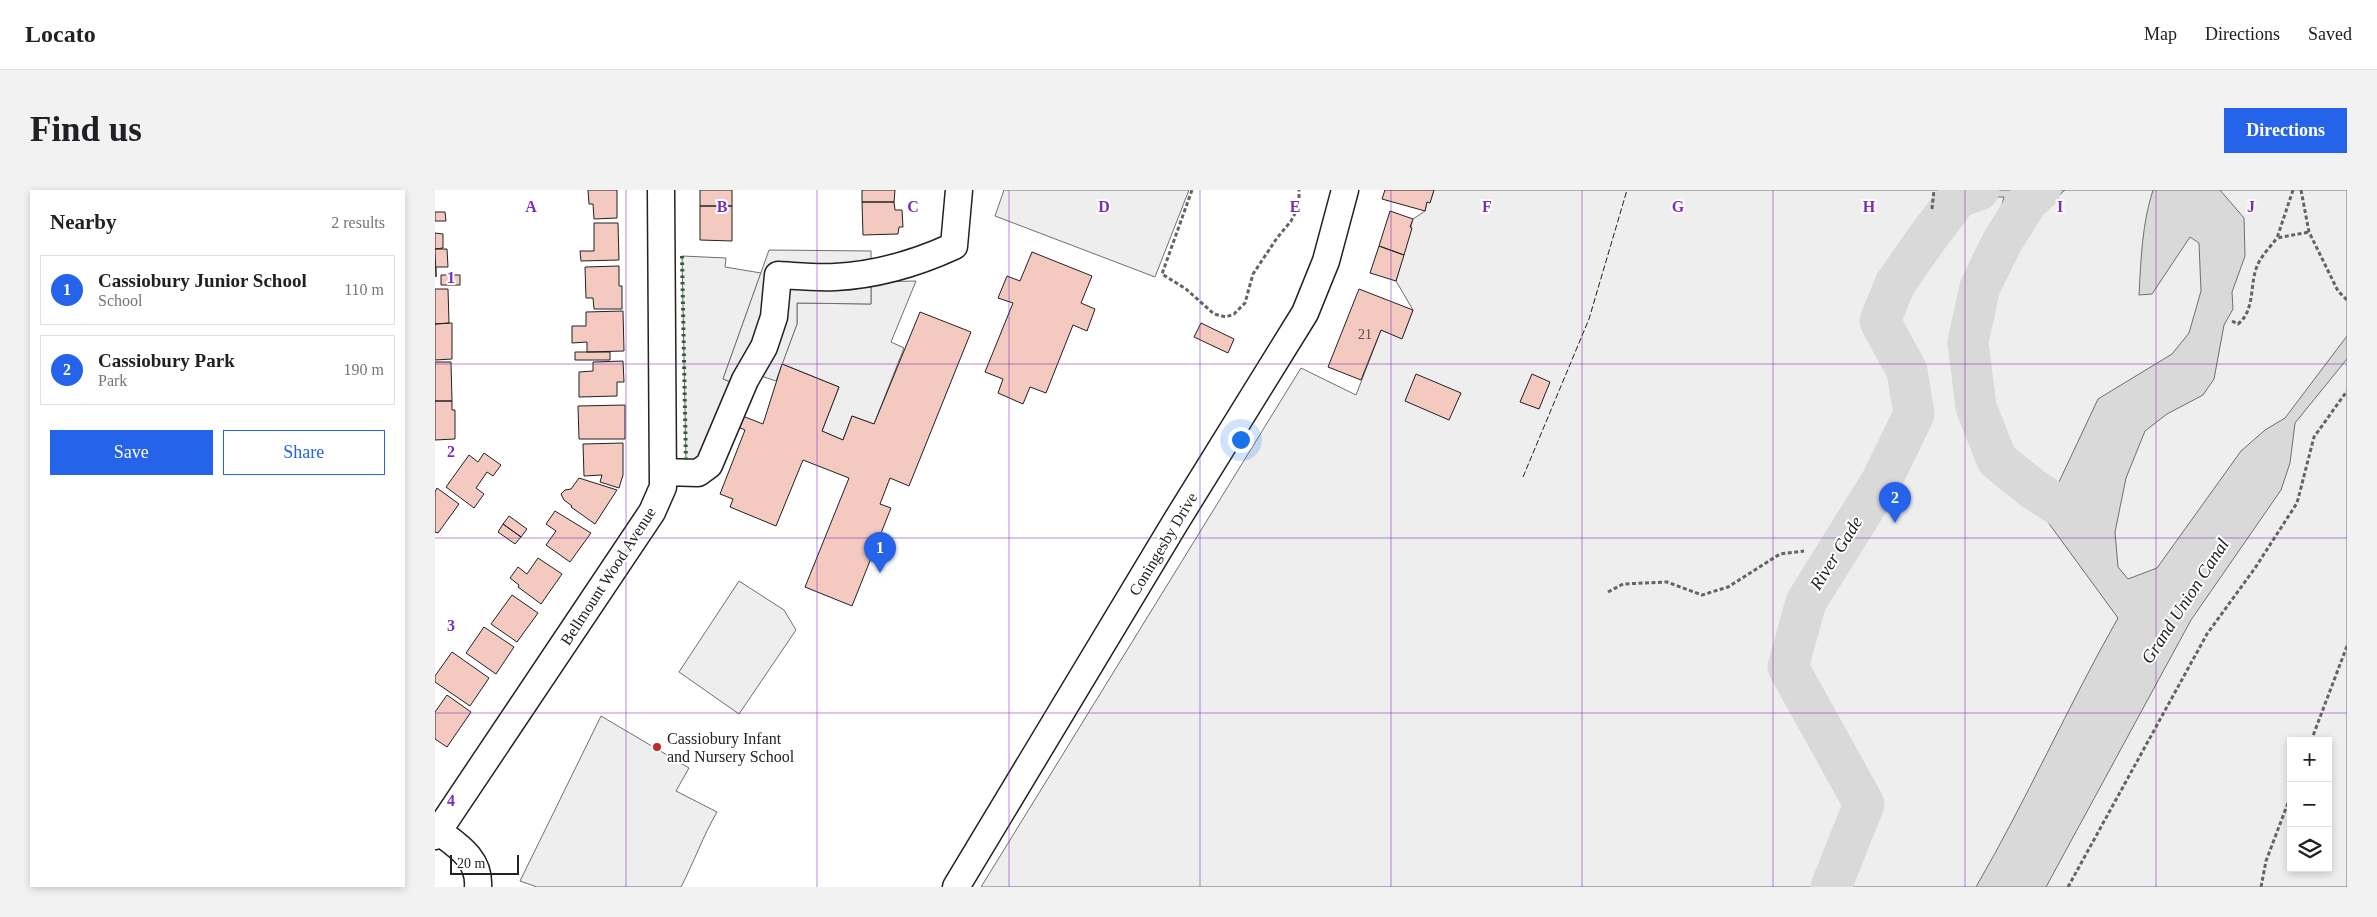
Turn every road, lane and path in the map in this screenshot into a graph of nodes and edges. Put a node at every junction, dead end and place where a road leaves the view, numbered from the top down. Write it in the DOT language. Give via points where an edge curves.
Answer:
graph roads {
  1 [pos="661,190"];
  2 [pos="959,190"];
  3 [pos="1192,190"];
  4 [pos="1299,190"];
  5 [pos="1345,190"];
  6 [pos="1934,190"];
  7 [pos="2293,190"];
  8 [pos="2301,190"];
  9 [pos="1931,209"];
  10 [pos="2309,232"];
  11 [pos="2277,238"];
  12 [pos="2347,300"];
  13 [pos="2232,321"];
  14 [pos="2347,391"];
  15 [pos="664,472"];
  16 [pos="1804,551"];
  17 [pos="1608,592"];
  18 [pos="2347,646"];
  19 [pos="2313,737"];
  20 [pos="2287,806"];
  21 [pos="437,834"];
  22 [pos="478,887"];
  23 [pos="955,887"];
  24 [pos="2068,887"];
  25 [pos="2261,887"];
  1 -- 15 [label="street, Bellmount Wood Avenue"];
  2 -- 15 [label="street" via="953,246 881,271 836,277 777,275 774,317 764,347 745,380 709,465 698,473"];
  3 -- 4 [label="path" via="1162,274 1186,289 1214,314 1226,317 1245,303 1253,274 1299,206"];
  5 -- 23 [label="street, Coningesby Drive" via="1325,261 1305,313"];
  6 -- 9 [label="path"];
  7 -- 11 [label="path"];
  8 -- 10 [label="path"];
  10 -- 11 [label="path"];
  10 -- 12 [label="path" via="2338,291"];
  11 -- 13 [label="path" via="2257,264 2252,297 2244,319 2238,324"];
  14 -- 24 [label="path" via="2314,437 2297,502 2207,634"];
  15 -- 21 [label="street, Bellmount Wood Avenue" via="663,486 652,512"];
  16 -- 17 [label="path" via="1780,554 1728,587 1702,595 1667,582 1623,584"];
  18 -- 19 [label="path"];
  20 -- 25 [label="path" via="2266,861"];
  21 -- 22 [label="street" via="469,854 479,875"];
}
